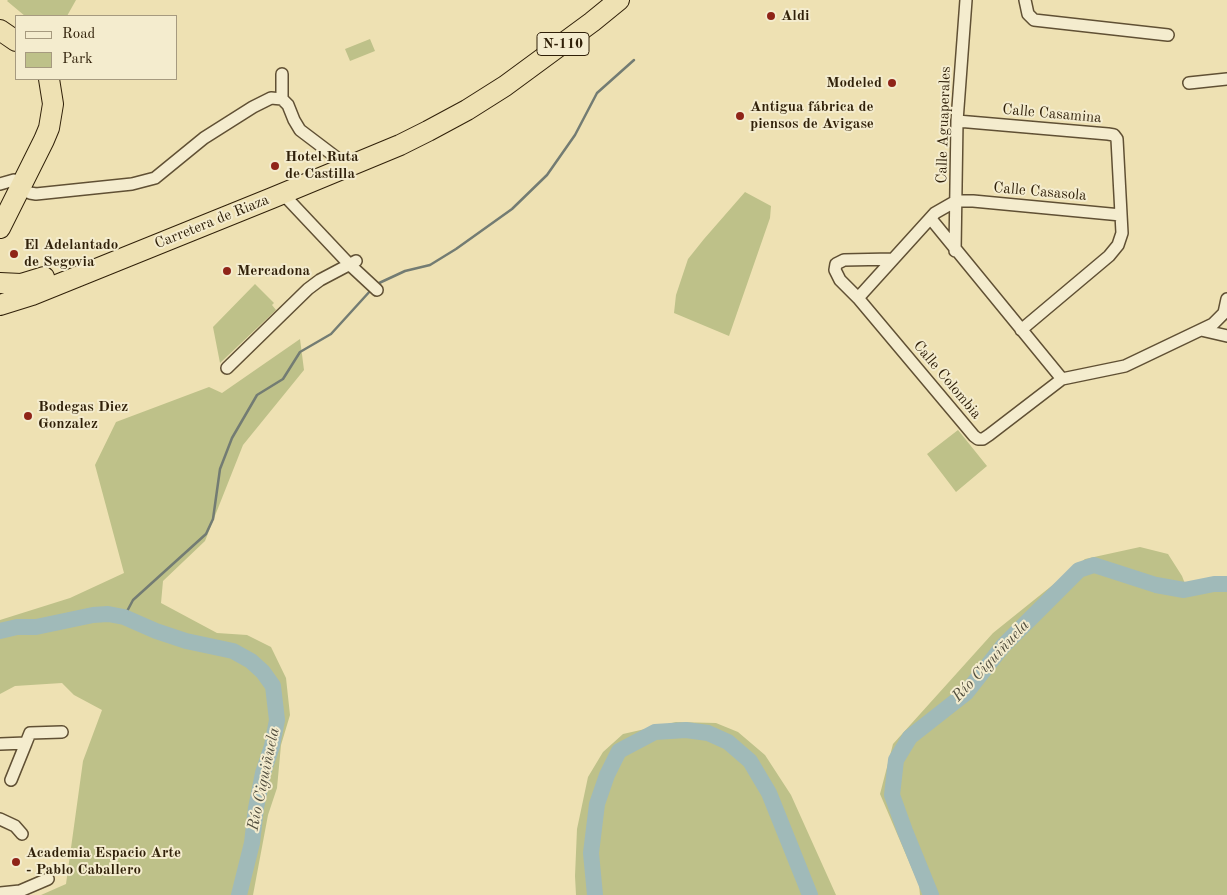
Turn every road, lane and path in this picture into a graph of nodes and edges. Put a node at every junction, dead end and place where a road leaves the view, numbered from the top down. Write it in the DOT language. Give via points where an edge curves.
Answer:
graph roads {
  1 [pos="600,0"];
  2 [pos="619,0"];
  3 [pos="966,0"];
  4 [pos="1025,0"];
  5 [pos="1168,35"];
  6 [pos="282,74"];
  7 [pos="1227,79"];
  8 [pos="38,80"];
  9 [pos="49,80"];
  10 [pos="1188,83"];
  11 [pos="282,99"];
  12 [pos="957,121"];
  13 [pos="337,158"];
  14 [pos="6,194"];
  15 [pos="283,194"];
  16 [pos="956,201"];
  17 [pos="1121,215"];
  18 [pos="956,218"];
  19 [pos="931,219"];
  20 [pos="0,228"];
  21 [pos="938,229"];
  22 [pos="955,250"];
  23 [pos="893,260"];
  24 [pos="352,262"];
  25 [pos="0,271"];
  26 [pos="0,283"];
  27 [pos="29,283"];
  28 [pos="377,290"];
  29 [pos="858,298"];
  30 [pos="1227,299"];
  31 [pos="0,305"];
  32 [pos="1021,330"];
  33 [pos="1201,330"];
  34 [pos="1227,336"];
  35 [pos="227,368"];
  36 [pos="1062,379"];
  37 [pos="62,732"];
  38 [pos="26,743"];
  39 [pos="0,744"];
  40 [pos="11,780"];
  41 [pos="0,819"];
  42 [pos="22,834"];
  43 [pos="48,879"];
  44 [pos="0,893"];
  1 -- 13 [label="highway, Carretera de Riaza / N-110" via="463,99 416,124"];
  2 -- 15 [label="highway, Carretera de Riaza / N-110" via="505,86 451,119 400,145"];
  3 -- 12 [label="street, Calle Aguaperales"];
  4 -- 5 [label="street" via="1029,16 1037,20"];
  6 -- 11 [label="street"];
  7 -- 10 [label="street"];
  8 -- 14 [label="highway" via="42,97 39,126"];
  9 -- 14 [label="highway" via="52,104 49,128"];
  11 -- 13 [label="street" via="300,130"];
  11 -- 14 [label="street" via="271,98 253,107 204,138 160,175 141,183"];
  12 -- 16 [label="street, Calle Aguaperales"];
  12 -- 17 [label="street, Calle Casamina" via="1114,135 1118,143"];
  13 -- 27 [label="highway, Carretera de Riaza / N-110"];
  14 -- 20 [label="highway"];
  15 -- 24 [label="street"];
  15 -- 31 [label="highway, Carretera de Riaza / N-110"];
  16 -- 17 [label="street, Calle Casasola"];
  16 -- 18 [label="street, Calle Aguaperales"];
  16 -- 19 [label="street" via="940,209"];
  17 -- 32 [label="street, Calle Casamina" via="1122,233 1109,256"];
  18 -- 21 [label="street" via="948,228"];
  18 -- 22 [label="street, Calle Aguaperales"];
  19 -- 21 [label="street"];
  19 -- 23 [label="street"];
  21 -- 22 [label="street"];
  22 -- 32 [label="street"];
  23 -- 29 [label="street"];
  23 -- 29 [label="street, Calle Colombia" via="844,260 836,264 836,274"];
  24 -- 28 [label="street"];
  24 -- 35 [label="street" via="308,290"];
  25 -- 27 [label="highway" via="13,280"];
  26 -- 27 [label="highway, Carretera de Riaza / N-110"];
  29 -- 36 [label="street, Calle Colombia" via="978,438 989,435"];
  30 -- 33 [label="street, Calle Colombia" via="1219,319"];
  32 -- 36 [label="street"];
  33 -- 34 [label="street"];
  33 -- 36 [label="street, Calle Colombia" via="1125,366"];
  37 -- 38 [label="street" via="30,733"];
  38 -- 39 [label="street"];
  38 -- 40 [label="street"];
  41 -- 42 [label="street" via="15,826"];
  43 -- 44 [label="street" via="20,890"];
}
